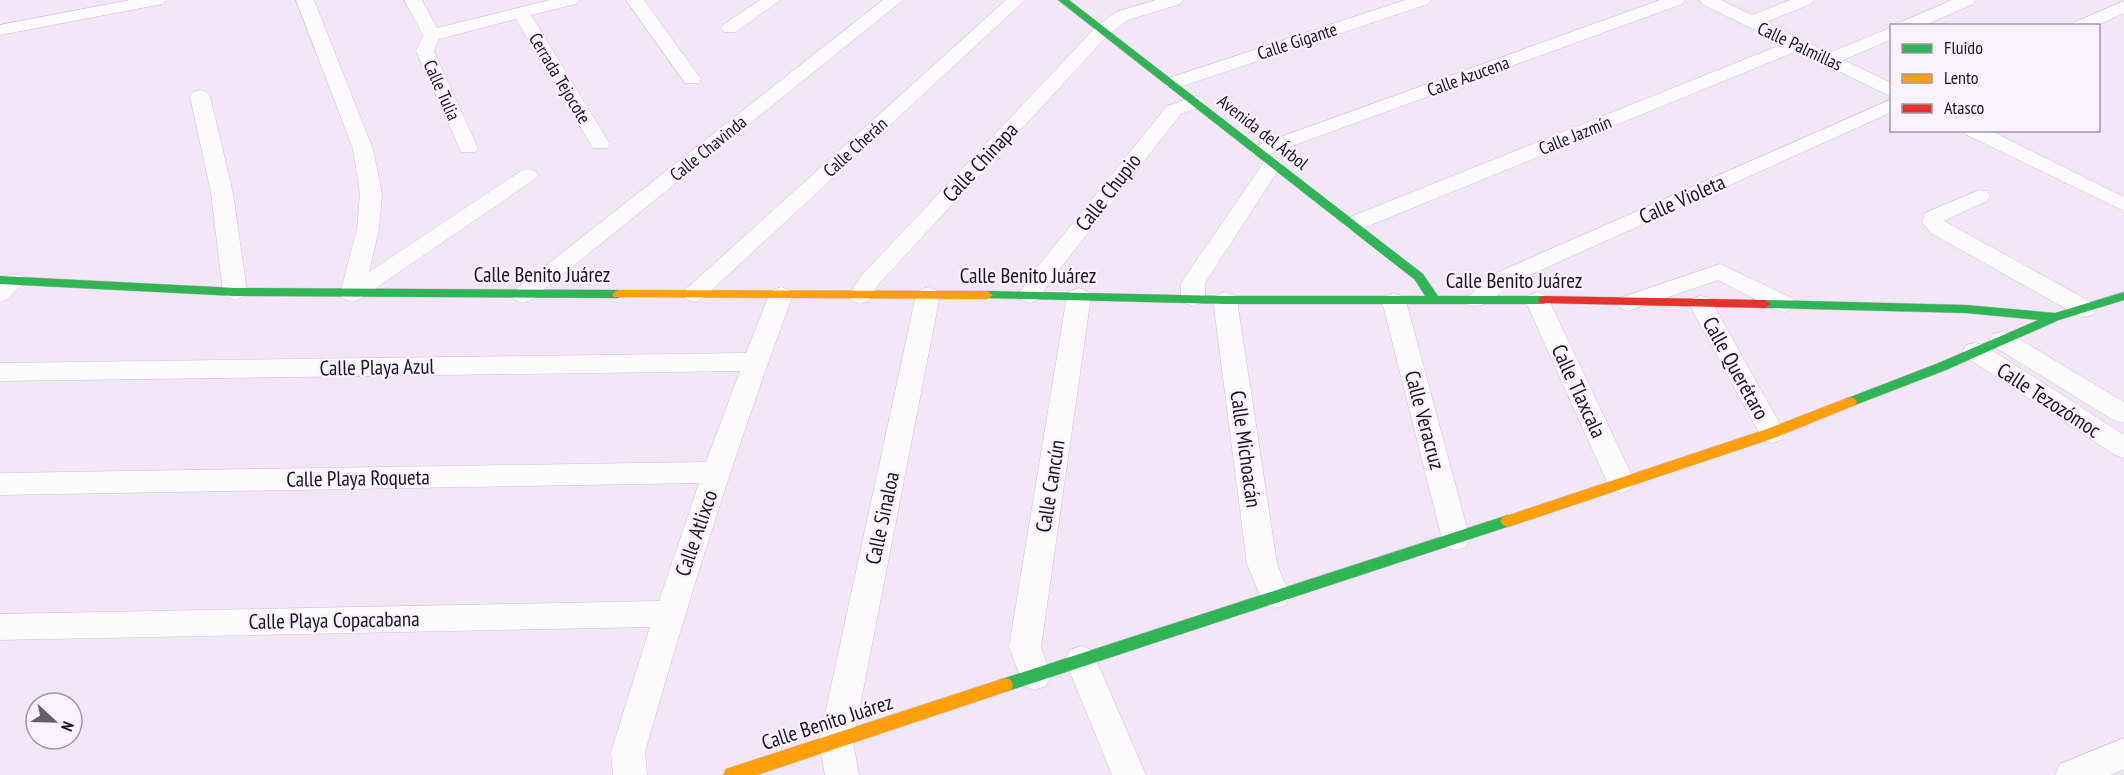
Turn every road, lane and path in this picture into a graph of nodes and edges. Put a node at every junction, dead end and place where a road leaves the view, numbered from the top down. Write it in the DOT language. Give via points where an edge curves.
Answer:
graph roads {
  1 [pos="157,0"];
  2 [pos="305,0"];
  3 [pos="413,0"];
  4 [pos="570,0"];
  5 [pos="635,0"];
  6 [pos="771,0"];
  7 [pos="894,0"];
  8 [pos="1016,0"];
  9 [pos="1063,0"];
  10 [pos="1174,0"];
  11 [pos="1422,0"];
  12 [pos="1676,0"];
  13 [pos="1708,0"];
  14 [pos="1805,0"];
  15 [pos="1967,0"];
  16 [pos="2124,6"];
  17 [pos="520,13"];
  18 [pos="1749,22"];
  19 [pos="1912,24"];
  20 [pos="2085,24"];
  21 [pos="730,28"];
  22 [pos="0,30"];
  23 [pos="1102,31"];
  24 [pos="1890,33"];
  25 [pos="432,35"];
  26 [pos="1797,45"];
  27 [pos="1829,59"];
  28 [pos="692,79"];
  29 [pos="1173,83"];
  30 [pos="1890,90"];
  31 [pos="200,96"];
  32 [pos="1196,102"];
  33 [pos="1890,106"];
  34 [pos="1976,132"];
  35 [pos="600,144"];
  36 [pos="468,148"];
  37 [pos="1266,157"];
  38 [pos="528,175"];
  39 [pos="1979,196"];
  40 [pos="2124,205"];
  41 [pos="1353,224"];
  42 [pos="5,285"];
  43 [pos="235,292"];
  44 [pos="352,294"];
  45 [pos="694,294"];
  46 [pos="523,295"];
  47 [pos="928,295"];
  48 [pos="1030,295"];
  49 [pos="781,296"];
  50 [pos="860,296"];
  51 [pos="1079,296"];
  52 [pos="2124,296"];
  53 [pos="1193,298"];
  54 [pos="1225,300"];
  55 [pos="1434,300"];
  56 [pos="1476,300"];
  57 [pos="1537,300"];
  58 [pos="1394,301"];
  59 [pos="1628,303"];
  60 [pos="1701,304"];
  61 [pos="1784,304"];
  62 [pos="2085,309"];
  63 [pos="2055,317"];
  64 [pos="2002,340"];
  65 [pos="1975,351"];
  66 [pos="754,362"];
  67 [pos="0,372"];
  68 [pos="2124,414"];
  69 [pos="1772,433"];
  70 [pos="2124,448"];
  71 [pos="717,472"];
  72 [pos="1621,482"];
  73 [pos="0,484"];
  74 [pos="1456,539"];
  75 [pos="1275,596"];
  76 [pos="669,614"];
  77 [pos="0,627"];
  78 [pos="1081,660"];
  79 [pos="1035,676"];
  80 [pos="836,741"];
  81 [pos="2124,753"];
  82 [pos="630,775"];
  83 [pos="732,775"];
  84 [pos="842,775"];
  85 [pos="1129,775"];
  86 [pos="2072,775"];
  1 -- 22 [label="street"];
  2 -- 44 [label="street" via="363,149 371,194 368,229"];
  3 -- 25 [label="street, Calle Tulia"];
  4 -- 17 [label="street"];
  5 -- 28 [label="street"];
  6 -- 21 [label="street"];
  7 -- 46 [label="street, Calle Chavinda"];
  8 -- 45 [label="street, Calle Cherán"];
  9 -- 23 [label="street, Avenida del Árbol"];
  10 -- 23 [label="street, Calle Chinapa" via="1122,16"];
  11 -- 29 [label="street, Calle Gigante"];
  12 -- 37 [label="street, Calle Azucena"];
  13 -- 18 [label="street, Calle Palmillas"];
  14 -- 18 [label="street"];
  15 -- 19 [label="street"];
  16 -- 20 [label="street"];
  17 -- 25 [label="street"];
  17 -- 35 [label="street, Cerrada Tejocote"];
  18 -- 26 [label="street, Calle Palmillas"];
  23 -- 29 [label="street, Avenida del Árbol"];
  23 -- 50 [label="street, Calle Chinapa" via="868,281"];
  24 -- 27 [label="street"];
  25 -- 36 [label="street, Calle Tulia" via="425,51"];
  26 -- 27 [label="street, Calle Palmillas"];
  26 -- 41 [label="street, Calle Jazmín"];
  27 -- 30 [label="street, Calle Palmillas"];
  29 -- 32 [label="street, Avenida del Árbol"];
  31 -- 43 [label="street" via="222,193"];
  32 -- 37 [label="street, Avenida del Árbol"];
  32 -- 48 [label="street, Calle Chupio" via="1174,110"];
  33 -- 56 [label="street, Calle Violeta" via="1502,279"];
  34 -- 40 [label="street"];
  37 -- 41 [label="street, Avenida del Árbol"];
  37 -- 53 [label="street" via="1193,283"];
  38 -- 44 [label="street"];
  39 -- 62 [label="street" via="1933,218 1933,222"];
  41 -- 55 [label="street, Avenida del Árbol" via="1419,277"];
  42 -- 43 [label="street, Calle Benito Juárez"];
  43 -- 44 [label="street, Calle Benito Juárez"];
  44 -- 46 [label="street, Calle Benito Juárez"];
  45 -- 46 [label="street, Calle Benito Juárez"];
  45 -- 49 [label="street, Calle Benito Juárez"];
  47 -- 48 [label="street, Calle Benito Juárez"];
  47 -- 50 [label="street, Calle Benito Juárez"];
  47 -- 80 [label="street, Calle Sinaloa"];
  48 -- 51 [label="street, Calle Benito Juárez"];
  49 -- 50 [label="street, Calle Benito Juárez"];
  49 -- 66 [label="street, Calle Atlixco"];
  51 -- 53 [label="street, Calle Benito Juárez"];
  51 -- 79 [label="street, Calle Cancún" via="1025,647"];
  52 -- 62 [label="street, Calle Benito Juárez"];
  53 -- 54 [label="street, Calle Benito Juárez"];
  54 -- 58 [label="street, Calle Benito Juárez"];
  54 -- 75 [label="street, Calle Michoacán" via="1262,564"];
  55 -- 56 [label="street, Calle Benito Juárez"];
  55 -- 58 [label="street, Calle Benito Juárez"];
  56 -- 57 [label="street, Calle Benito Juárez"];
  57 -- 59 [label="street, Calle Benito Juárez"];
  57 -- 72 [label="street, Calle Tlaxcala"];
  58 -- 74 [label="street, Calle Veracruz"];
  59 -- 60 [label="street, Calle Benito Juárez"];
  59 -- 61 [label="street" via="1720,271"];
  60 -- 61 [label="street, Calle Benito Juárez"];
  60 -- 69 [label="street, Calle Querétaro"];
  61 -- 63 [label="street, Calle Benito Juárez" via="1966,309"];
  62 -- 63 [label="street, Calle Benito Juárez"];
  63 -- 64 [label="street, Calle Benito Juárez"];
  64 -- 65 [label="street, Calle Benito Juárez"];
  64 -- 68 [label="street"];
  65 -- 69 [label="street, Calle Benito Juárez"];
  65 -- 70 [label="street, Calle Tezozómoc"];
  66 -- 67 [label="street, Calle Playa Azul"];
  66 -- 71 [label="street, Calle Atlixco"];
  69 -- 72 [label="street, Calle Benito Juárez"];
  71 -- 73 [label="street, Calle Playa Roqueta"];
  71 -- 76 [label="street, Calle Atlixco"];
  72 -- 74 [label="street, Calle Benito Juárez"];
  74 -- 75 [label="street, Calle Benito Juárez"];
  75 -- 78 [label="street, Calle Benito Juárez"];
  76 -- 77 [label="street, Calle Playa Copacabana"];
  76 -- 82 [label="street, Calle Atlixco" via="628,752"];
  78 -- 79 [label="street, Calle Benito Juárez"];
  78 -- 85 [label="street"];
  79 -- 80 [label="street, Calle Benito Juárez"];
  80 -- 83 [label="street, Calle Benito Juárez"];
  80 -- 84 [label="street"];
  81 -- 86 [label="street"];
}
